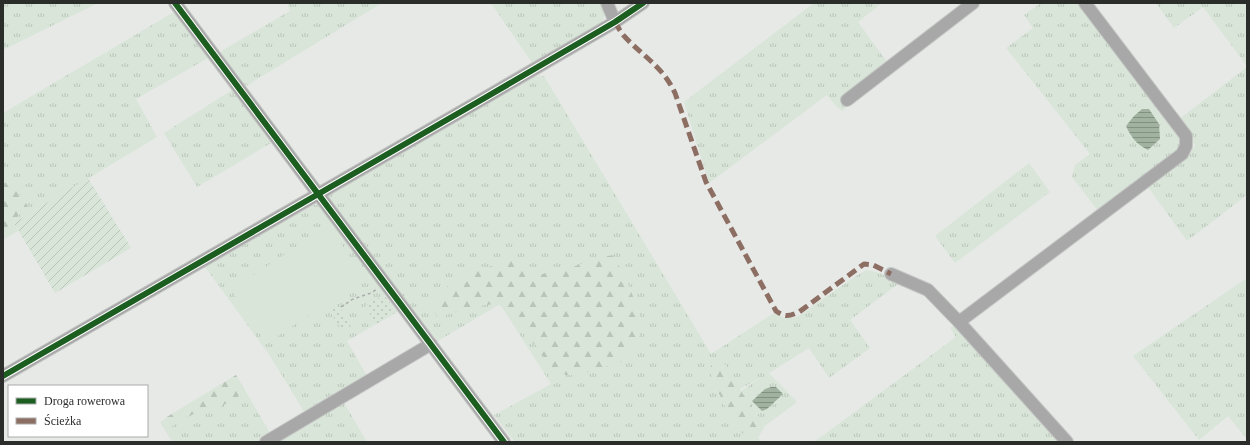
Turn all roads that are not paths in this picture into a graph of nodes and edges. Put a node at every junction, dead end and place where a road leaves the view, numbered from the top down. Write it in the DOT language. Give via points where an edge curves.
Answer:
graph roads {
  1 [pos="175,3"];
  2 [pos="606,3"];
  3 [pos="643,3"];
  4 [pos="973,3"];
  5 [pos="1085,3"];
  6 [pos="615,22"];
  7 [pos="847,100"];
  8 [pos="318,194"];
  9 [pos="891,274"];
  10 [pos="959,322"];
  11 [pos="431,344"];
  12 [pos="3,376"];
  13 [pos="266,442"];
  14 [pos="504,442"];
  15 [pos="1067,442"];
  1 -- 8 [label="street"];
  2 -- 6 [label="street"];
  3 -- 6 [label="street"];
  4 -- 7 [label="street"];
  5 -- 10 [label="street" via="1186,136 1186,146 1182,154"];
  6 -- 8 [label="street"];
  8 -- 11 [label="street"];
  8 -- 12 [label="street"];
  9 -- 10 [label="street" via="928,290"];
  10 -- 15 [label="street"];
  11 -- 13 [label="street"];
  11 -- 14 [label="street"];
}
